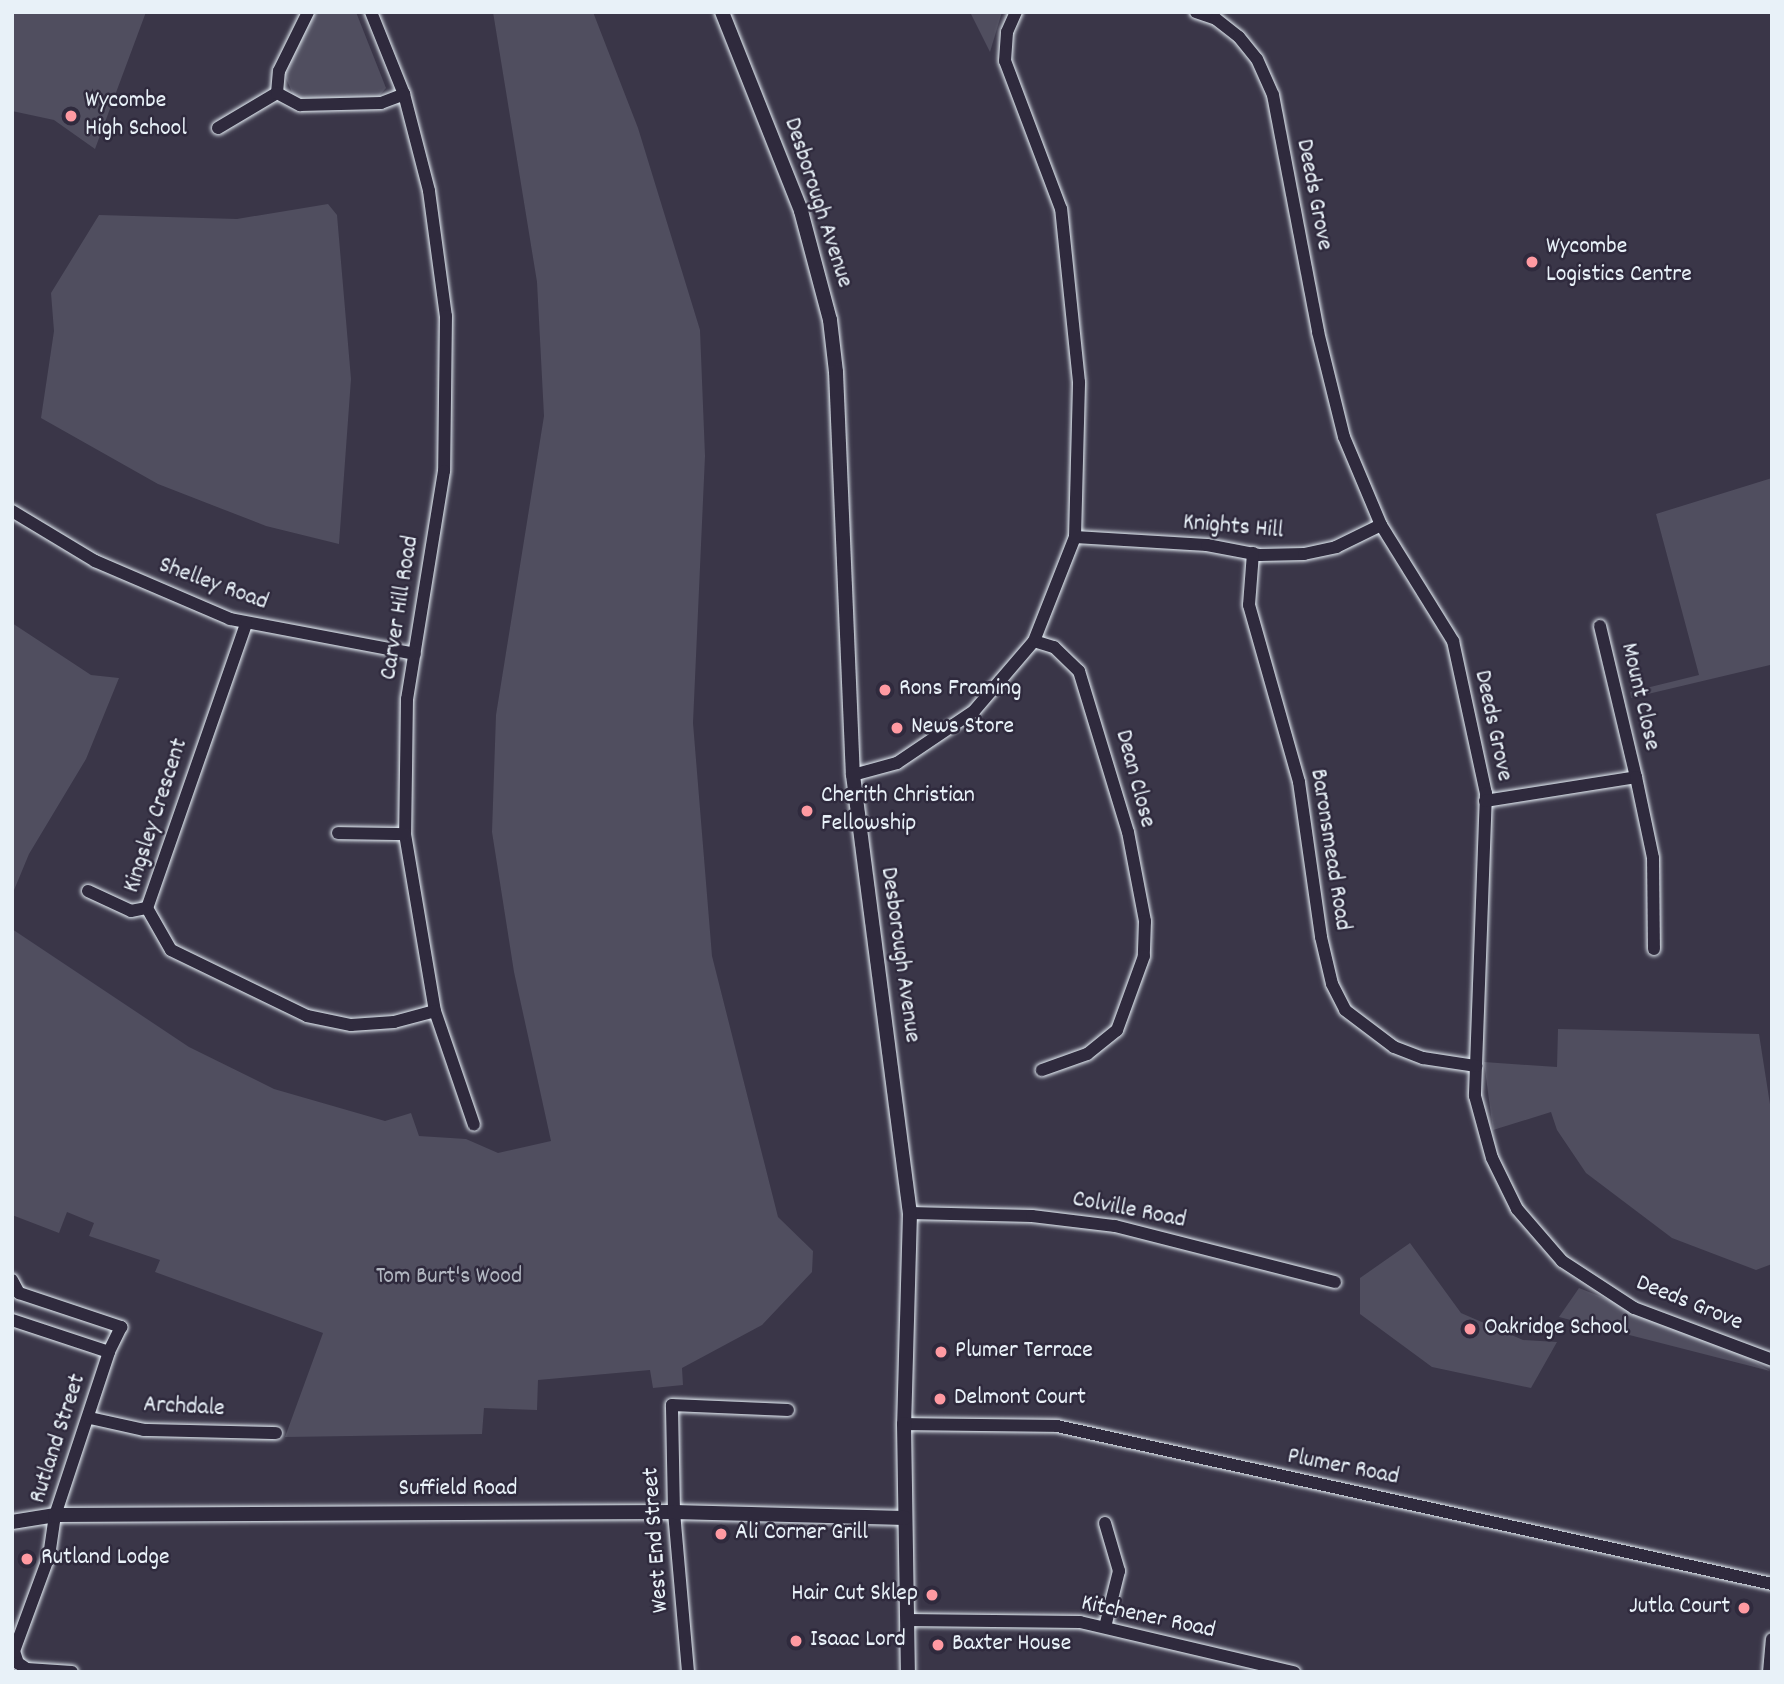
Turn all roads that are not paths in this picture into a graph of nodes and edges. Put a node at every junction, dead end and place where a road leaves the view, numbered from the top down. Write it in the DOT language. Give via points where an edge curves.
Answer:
graph roads {
  1 [pos="307,12"];
  2 [pos="371,12"];
  3 [pos="722,12"];
  4 [pos="1016,12"];
  5 [pos="1196,12"];
  6 [pos="277,93"];
  7 [pos="404,94"];
  8 [pos="218,128"];
  9 [pos="12,511"];
  10 [pos="1381,525"];
  11 [pos="1075,537"];
  12 [pos="1253,553"];
  13 [pos="246,624"];
  14 [pos="1600,626"];
  15 [pos="1034,640"];
  16 [pos="415,654"];
  17 [pos="853,775"];
  18 [pos="1636,777"];
  19 [pos="1485,801"];
  20 [pos="338,833"];
  21 [pos="405,834"];
  22 [pos="88,891"];
  23 [pos="148,908"];
  24 [pos="1654,949"];
  25 [pos="435,1011"];
  26 [pos="1476,1066"];
  27 [pos="1042,1070"];
  28 [pos="474,1125"];
  29 [pos="910,1213"];
  30 [pos="12,1280"];
  31 [pos="1335,1282"];
  32 [pos="12,1320"];
  33 [pos="110,1352"];
  34 [pos="1772,1360"];
  35 [pos="788,1410"];
  36 [pos="90,1418"];
  37 [pos="904,1424"];
  38 [pos="276,1433"];
  39 [pos="674,1511"];
  40 [pos="55,1515"];
  41 [pos="905,1518"];
  42 [pos="12,1522"];
  43 [pos="1105,1523"];
  44 [pos="1772,1584"];
  45 [pos="907,1620"];
  46 [pos="1105,1627"];
  47 [pos="1772,1639"];
  48 [pos="72,1672"];
  49 [pos="688,1672"];
  50 [pos="908,1672"];
  51 [pos="1294,1672"];
  52 [pos="1769,1672"];
  1 -- 6 [label="street" via="279,71"];
  2 -- 7 [label="street, Carver Hill Road"];
  3 -- 17 [label="street, Desborough Avenue" via="801,211 830,320 841,427 840,554"];
  4 -- 11 [label="street" via="1007,33 1005,61 1061,209 1079,382"];
  5 -- 10 [label="street, Deeds Grove" via="1216,19 1239,37 1257,59 1273,95 1324,358 1344,437"];
  6 -- 7 [label="street" via="300,104 381,103"];
  6 -- 8 [label="street"];
  7 -- 16 [label="street, Carver Hill Road" via="429,191 446,316 444,471"];
  9 -- 13 [label="street, Shelley Road" via="95,561"];
  10 -- 12 [label="street, Knights Hill" via="1336,547 1304,554"];
  10 -- 19 [label="street, Deeds Grove" via="1453,641"];
  11 -- 12 [label="street, Knights Hill" via="1207,545"];
  11 -- 15 [label="street"];
  12 -- 26 [label="street, Baronsmead Road" via="1249,605 1297,771 1332,984 1345,1010 1394,1047 1423,1058"];
  13 -- 16 [label="street, Shelley Road"];
  13 -- 23 [label="street, Kingsley Crescent"];
  14 -- 18 [label="street, Mount Close"];
  15 -- 17 [label="street" via="974,711 897,763"];
  15 -- 27 [label="street, Dean Close" via="1054,646 1079,671 1128,832 1145,921 1144,956 1117,1030 1087,1054"];
  16 -- 21 [label="street, Carver Hill Road" via="403,755"];
  17 -- 29 [label="street, Desborough Avenue"];
  18 -- 19 [label="street, Mount Close"];
  18 -- 24 [label="street, Mount Close" via="1653,858"];
  19 -- 26 [label="street, Deeds Grove"];
  20 -- 21 [label="street"];
  21 -- 25 [label="street, Carver Hill Road"];
  22 -- 23 [label="street" via="131,911"];
  23 -- 25 [label="street, Kingsley Crescent" via="170,950 307,1016 351,1025 394,1022"];
  25 -- 28 [label="street, Carver Hill Road"];
  26 -- 34 [label="street, Deeds Grove" via="1475,1096 1492,1158 1517,1209 1562,1262 1634,1308"];
  29 -- 31 [label="street, Colville Road" via="1032,1216 1115,1226"];
  29 -- 37 [label="street, Desborough Avenue"];
  30 -- 33 [label="street" via="19,1293 121,1327"];
  32 -- 33 [label="street, Rutland Street"];
  33 -- 36 [label="street, Rutland Street"];
  35 -- 39 [label="street, West End Street" via="672,1405"];
  36 -- 38 [label="street, Archdale" via="144,1430"];
  36 -- 40 [label="street, Rutland Street"];
  37 -- 41 [label="street, Desborough Avenue"];
  37 -- 44 [label="street, Plumer Road" via="1057,1426"];
  39 -- 40 [label="street, Suffield Road"];
  39 -- 41 [label="street, Suffield Road"];
  39 -- 49 [label="street, West End Street"];
  40 -- 42 [label="street, Suffield Road"];
  40 -- 48 [label="street, Rutland Street" via="49,1556 14,1651 27,1669"];
  41 -- 45 [label="street, Desborough Avenue"];
  43 -- 46 [label="street" via="1119,1571"];
  45 -- 46 [label="street, Kitchener Road" via="1080,1622"];
  45 -- 50 [label="street, Desborough Avenue"];
  46 -- 51 [label="street, Kitchener Road"];
  47 -- 52 [label="street"];
}
